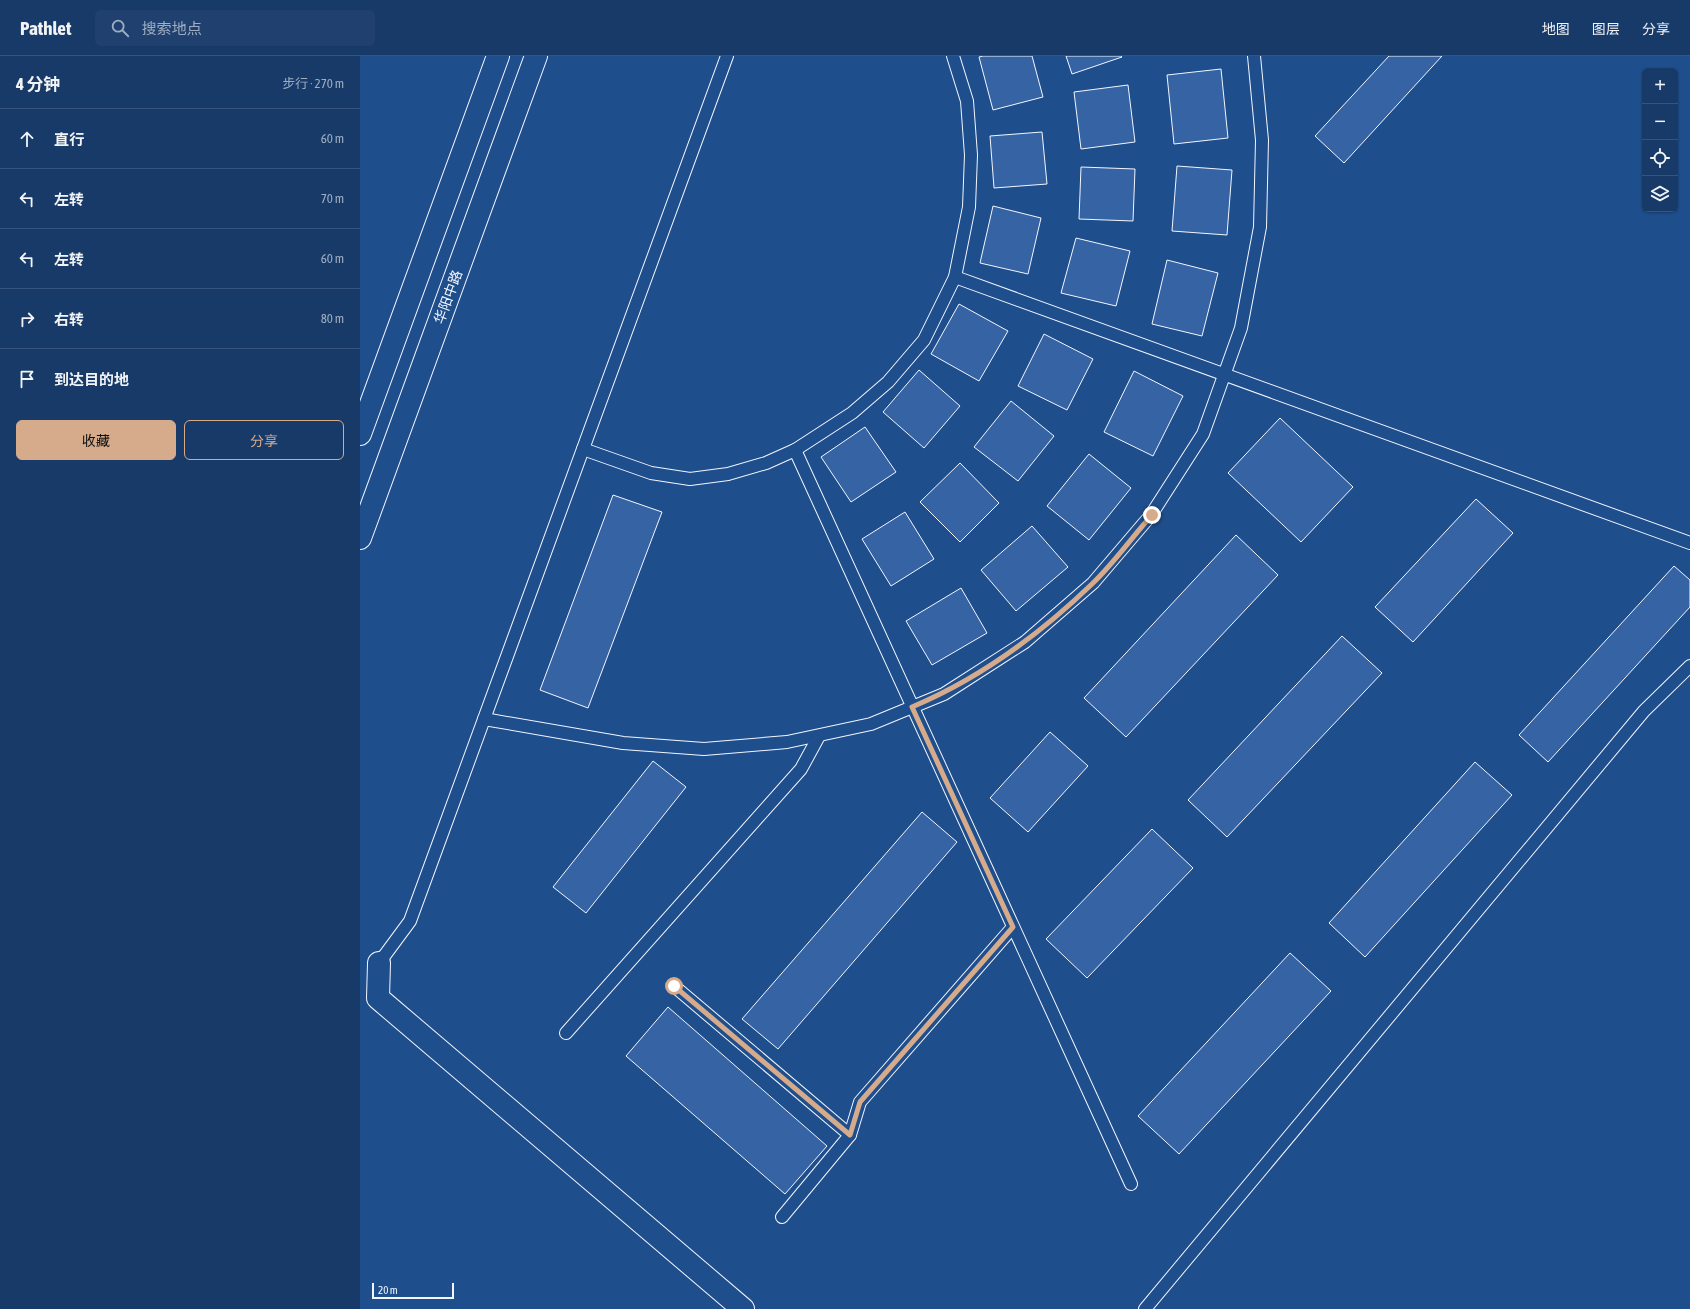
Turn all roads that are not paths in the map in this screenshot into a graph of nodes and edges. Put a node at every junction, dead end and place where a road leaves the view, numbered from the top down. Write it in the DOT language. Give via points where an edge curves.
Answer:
graph roads {
  1 [pos="498,56"];
  2 [pos="536,56"];
  3 [pos="727,56"];
  4 [pos="953,56"];
  5 [pos="1254,56"];
  6 [pos="955,277"];
  7 [pos="1224,374"];
  8 [pos="360,434"];
  9 [pos="583,449"];
  10 [pos="795,450"];
  11 [pos="360,538"];
  12 [pos="1690,543"];
  13 [pos="1690,666"];
  14 [pos="912,707"];
  15 [pos="484,719"];
  16 [pos="818,736"];
  17 [pos="1013,927"];
  18 [pos="379,963"];
  19 [pos="674,986"];
  20 [pos="566,1033"];
  21 [pos="850,1135"];
  22 [pos="1131,1184"];
  23 [pos="782,1217"];
  24 [pos="743,1309"];
  25 [pos="1145,1309"];
  1 -- 8 [label="main road"];
  2 -- 11 [label="main road, 华阳中路"];
  3 -- 9 [label="lane"];
  4 -- 6 [label="lane" via="967,100 971,155 969,207"];
  5 -- 7 [label="lane" via="1262,140 1260,227 1241,328"];
  6 -- 7 [label="lane"];
  6 -- 10 [label="lane" via="924,340 888,382 852,413"];
  7 -- 12 [label="lane"];
  7 -- 14 [label="lane" via="1203,434 1152,515 1093,583 1025,642 944,694"];
  9 -- 10 [label="lane" via="651,473 690,479 728,474 766,463"];
  9 -- 15 [label="lane"];
  10 -- 14 [label="lane"];
  13 -- 25 [label="lane" via="1644,711"];
  14 -- 16 [label="lane" via="871,724"];
  14 -- 17 [label="lane"];
  15 -- 16 [label="lane" via="623,742 704,749 787,742"];
  15 -- 18 [label="lane" via="410,921"];
  16 -- 20 [label="lane" via="801,769"];
  17 -- 21 [label="lane" via="860,1102"];
  17 -- 22 [label="lane"];
  18 -- 24 [label="main road" via="378,998"];
  19 -- 21 [label="lane"];
  21 -- 23 [label="lane"];
}
